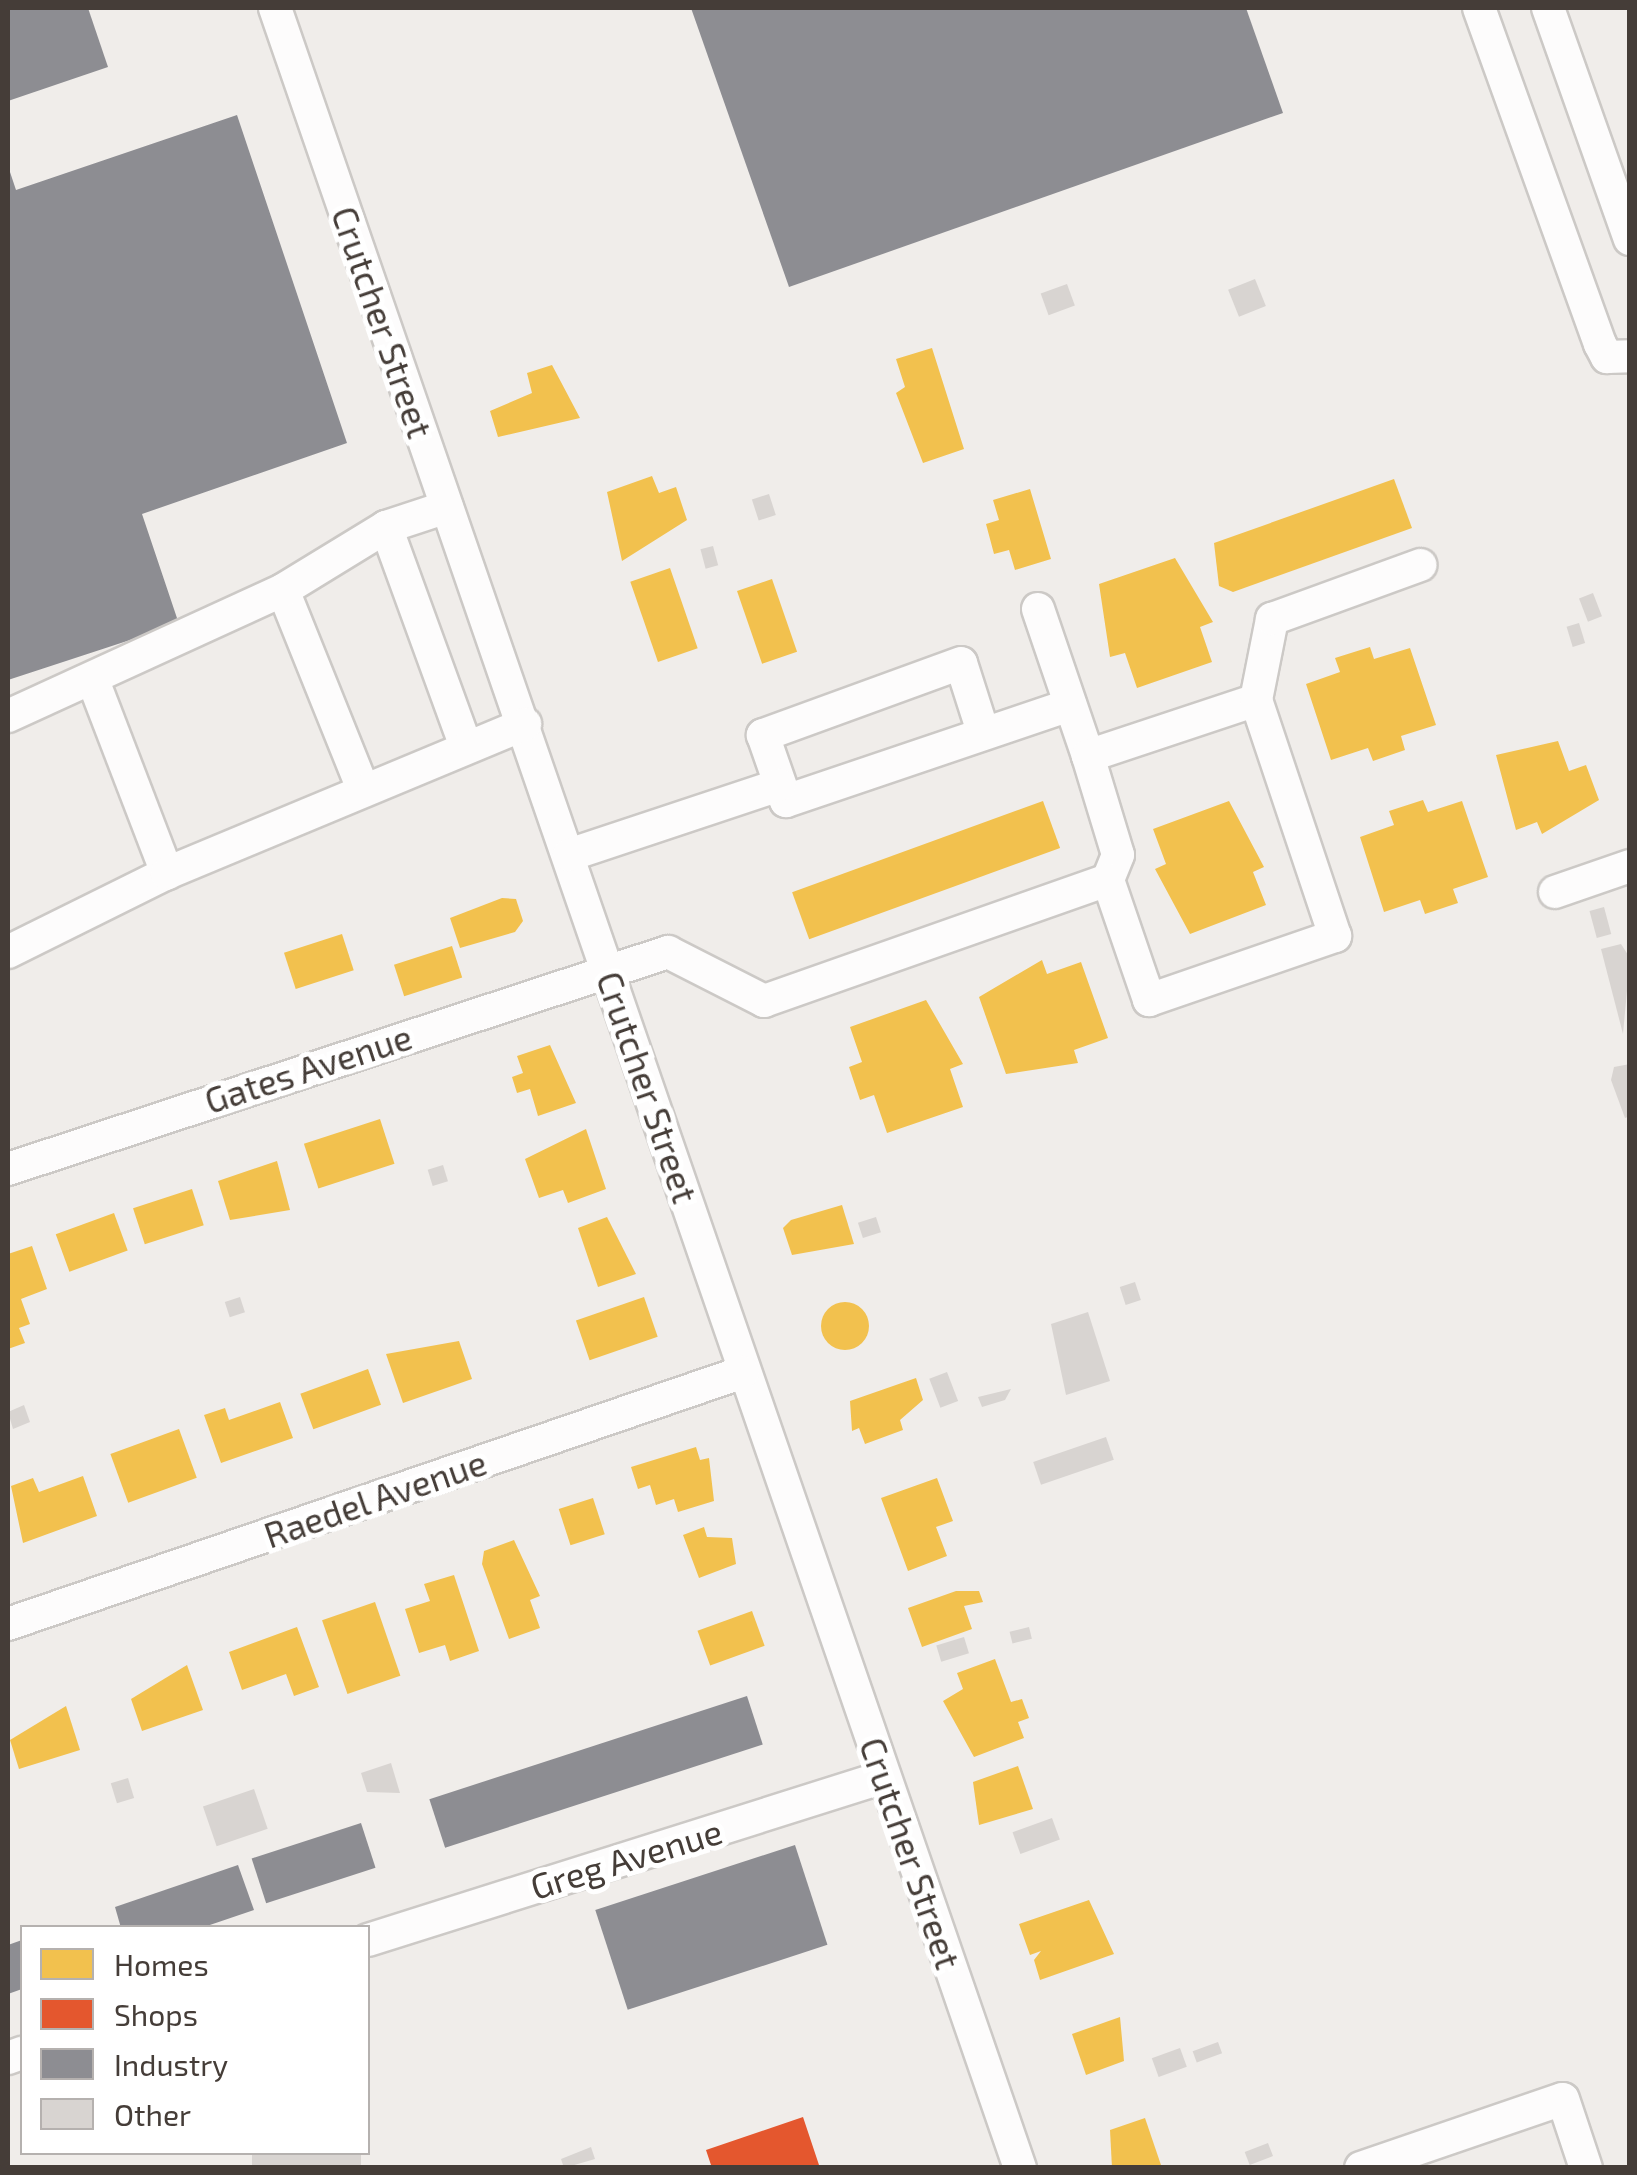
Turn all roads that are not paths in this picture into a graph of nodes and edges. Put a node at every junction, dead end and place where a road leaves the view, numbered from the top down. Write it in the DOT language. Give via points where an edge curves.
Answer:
graph roads {
  1 [pos="275,8"];
  2 [pos="1479,8"];
  3 [pos="1548,8"];
  4 [pos="1630,239"];
  5 [pos="1630,356"];
  6 [pos="447,507"];
  7 [pos="386,527"];
  8 [pos="1420,565"];
  9 [pos="283,590"];
  10 [pos="1038,609"];
  11 [pos="94,683"];
  12 [pos="1256,700"];
  13 [pos="1070,705"];
  14 [pos="8,716"];
  15 [pos="525,724"];
  16 [pos="984,732"];
  17 [pos="466,747"];
  18 [pos="1088,756"];
  19 [pos="780,785"];
  20 [pos="362,787"];
  21 [pos="569,855"];
  22 [pos="1630,866"];
  23 [pos="166,873"];
  24 [pos="1108,880"];
  25 [pos="1555,892"];
  26 [pos="8,952"];
  27 [pos="608,968"];
  28 [pos="8,1169"];
  29 [pos="743,1372"];
  30 [pos="8,1624"];
  31 [pos="884,1777"];
  32 [pos="370,1939"];
  33 [pos="1020,2168"];
  34 [pos="1362,2168"];
  35 [pos="1586,2168"];
  1 -- 6 [label="street, Crutcher Street"];
  2 -- 5 [label="street" via="1600,344 1608,357"];
  3 -- 4 [label="street"];
  6 -- 7 [label="street"];
  6 -- 15 [label="street, Crutcher Street"];
  7 -- 9 [label="street"];
  7 -- 17 [label="street"];
  8 -- 12 [label="street" via="1272,619"];
  9 -- 11 [label="street"];
  9 -- 20 [label="street"];
  10 -- 13 [label="street"];
  11 -- 14 [label="street"];
  11 -- 23 [label="street"];
  12 -- 18 [label="street"];
  12 -- 24 [label="street" via="1335,936 1149,1000"];
  13 -- 16 [label="street"];
  13 -- 18 [label="street"];
  15 -- 17 [label="street"];
  15 -- 21 [label="street, Crutcher Street"];
  16 -- 19 [label="street" via="786,801"];
  16 -- 19 [label="street" via="961,664 763,734"];
  17 -- 20 [label="street"];
  18 -- 24 [label="street" via="1118,855"];
  19 -- 21 [label="street"];
  20 -- 23 [label="street"];
  21 -- 27 [label="street, Crutcher Street"];
  22 -- 25 [label="street"];
  23 -- 26 [label="street"];
  24 -- 27 [label="street, Gates Avenue" via="764,1002 668,952"];
  27 -- 28 [label="street, Gates Avenue"];
  27 -- 29 [label="street, Crutcher Street"];
  29 -- 30 [label="street, Raedel Avenue"];
  29 -- 31 [label="street, Crutcher Street"];
  31 -- 32 [label="street, Greg Avenue"];
  31 -- 33 [label="street, Crutcher Street"];
  34 -- 35 [label="street" via="1562,2099"];
}
